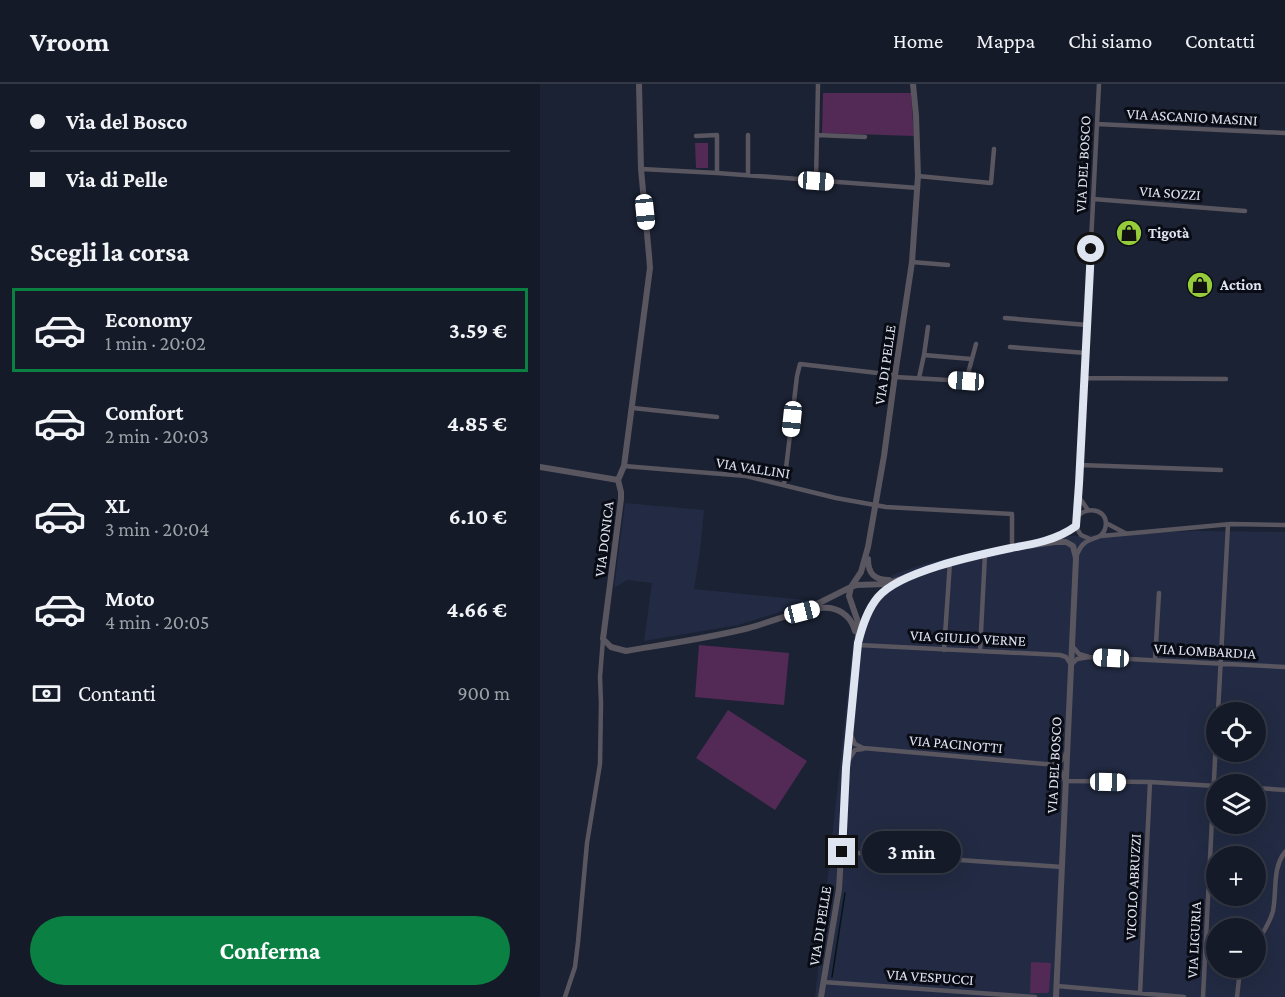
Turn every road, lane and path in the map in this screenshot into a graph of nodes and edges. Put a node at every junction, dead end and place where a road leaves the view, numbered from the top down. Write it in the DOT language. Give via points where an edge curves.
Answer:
graph roads {
  1 [pos="639,84"];
  2 [pos="818,84"];
  3 [pos="913,84"];
  4 [pos="1099,84"];
  5 [pos="1097,124"];
  6 [pos="1285,133"];
  7 [pos="748,135"];
  8 [pos="817,135"];
  9 [pos="696,136"];
  10 [pos="865,136"];
  11 [pos="994,149"];
  12 [pos="641,169"];
  13 [pos="717,173"];
  14 [pos="748,175"];
  15 [pos="918,176"];
  16 [pos="816,181"];
  17 [pos="918,188"];
  18 [pos="1093,199"];
  19 [pos="1245,211"];
  20 [pos="912,262"];
  21 [pos="948,265"];
  22 [pos="1005,318"];
  23 [pos="1087,325"];
  24 [pos="928,327"];
  25 [pos="976,344"];
  26 [pos="1010,347"];
  27 [pos="1086,353"];
  28 [pos="924,355"];
  29 [pos="971,359"];
  30 [pos="895,376"];
  31 [pos="919,378"];
  32 [pos="1084,378"];
  33 [pos="1226,379"];
  34 [pos="633,408"];
  35 [pos="717,417"];
  36 [pos="1080,465"];
  37 [pos="624,466"];
  38 [pos="540,467"];
  39 [pos="1221,470"];
  40 [pos="618,480"];
  41 [pos="784,485"];
  42 [pos="1079,497"];
  43 [pos="876,506"];
  44 [pos="1088,510"];
  45 [pos="1077,519"];
  46 [pos="1106,523"];
  47 [pos="1228,525"];
  48 [pos="1285,525"];
  49 [pos="1076,526"];
  50 [pos="1127,534"];
  51 [pos="1101,536"];
  52 [pos="1090,539"];
  53 [pos="1034,544"];
  54 [pos="868,548"];
  55 [pos="1012,548"];
  56 [pos="985,554"];
  57 [pos="1076,558"];
  58 [pos="950,562"];
  59 [pos="907,577"];
  60 [pos="851,587"];
  61 [pos="1160,593"];
  62 [pos="802,612"];
  63 [pos="603,639"];
  64 [pos="1072,643"];
  65 [pos="858,644"];
  66 [pos="944,650"];
  67 [pos="980,651"];
  68 [pos="1089,657"];
  69 [pos="1155,660"];
  70 [pos="1221,663"];
  71 [pos="1071,666"];
  72 [pos="1285,667"];
  73 [pos="1219,702"];
  74 [pos="850,723"];
  75 [pos="866,748"];
  76 [pos="1067,750"];
  77 [pos="1045,764"];
  78 [pos="846,768"];
  79 [pos="1065,781"];
  80 [pos="1150,782"];
  81 [pos="1206,785"];
  82 [pos="1266,788"];
  83 [pos="1285,789"];
  84 [pos="1212,834"];
  85 [pos="842,852"];
  86 [pos="1285,852"];
  87 [pos="1062,867"];
  88 [pos="1266,926"];
  89 [pos="1239,978"];
  90 [pos="823,982"];
  91 [pos="1057,986"];
  92 [pos="1140,993"];
  93 [pos="988,995"];
  94 [pos="565,997"];
  95 [pos="821,997"];
  96 [pos="1035,997"];
  97 [pos="1056,997"];
  98 [pos="1184,997"];
  99 [pos="1203,997"];
  100 [pos="1237,997"];
  1 -- 12 [label="street, VIA DONICA"];
  2 -- 8 [label="street"];
  3 -- 15 [label="street, VIA DI PELLE"];
  4 -- 5 [label="street, VIA DEL BOSCO"];
  5 -- 6 [label="street, VIA ASCANIO MASINI"];
  5 -- 18 [label="street, VIA DEL BOSCO"];
  7 -- 14 [label="street"];
  8 -- 10 [label="street"];
  8 -- 16 [label="street"];
  9 -- 13 [label="street" via="717,135"];
  11 -- 15 [label="street" via="991,183"];
  12 -- 13 [label="street"];
  12 -- 34 [label="street, VIA DONICA" via="650,268"];
  13 -- 14 [label="street"];
  14 -- 16 [label="street"];
  15 -- 17 [label="street, VIA DI PELLE"];
  16 -- 17 [label="street"];
  17 -- 20 [label="street, VIA DI PELLE"];
  18 -- 19 [label="street, VIA SOZZI"];
  18 -- 23 [label="street, VIA DEL BOSCO"];
  20 -- 21 [label="street"];
  20 -- 30 [label="street, VIA DI PELLE"];
  22 -- 23 [label="street"];
  23 -- 27 [label="street, VIA DEL BOSCO"];
  24 -- 28 [label="street"];
  25 -- 29 [label="street"];
  26 -- 27 [label="street"];
  27 -- 32 [label="street, VIA DEL BOSCO"];
  28 -- 29 [label="street"];
  28 -- 31 [label="street"];
  29 -- 31 [label="street" via="966,381"];
  30 -- 31 [label="street"];
  30 -- 41 [label="street" via="800,364"];
  30 -- 43 [label="street, VIA DI PELLE"];
  32 -- 33 [label="street"];
  32 -- 36 [label="street, VIA DEL BOSCO"];
  34 -- 35 [label="street"];
  34 -- 37 [label="street, VIA DONICA"];
  36 -- 39 [label="street"];
  36 -- 42 [label="street, VIA DEL BOSCO"];
  37 -- 40 [label="street, VIA DONICA"];
  37 -- 41 [label="street, VIA VALLINI" via="746,476"];
  38 -- 40 [label="street"];
  40 -- 63 [label="street, VIA DONICA" via="621,499"];
  41 -- 43 [label="street, VIA VALLINI"];
  42 -- 44 [label="street"];
  42 -- 45 [label="street, VIA DEL BOSCO"];
  43 -- 54 [label="street, VIA DI PELLE"];
  43 -- 55 [label="street, VIA VALLINI" via="1012,514"];
  44 -- 45 [label="street"];
  44 -- 46 [label="street" via="1096,510"];
  45 -- 49 [label="street, VIA DEL BOSCO"];
  46 -- 50 [label="street"];
  46 -- 51 [label="street"];
  47 -- 48 [label="street"];
  47 -- 50 [label="street"];
  47 -- 70 [label="street"];
  49 -- 52 [label="street" via="1081,535"];
  49 -- 53 [label="street"];
  50 -- 51 [label="street"];
  51 -- 52 [label="street"];
  52 -- 57 [label="street"];
  53 -- 55 [label="street"];
  53 -- 57 [label="street" via="1066,542 1073,546"];
  54 -- 59 [label="street" via="868,565 875,577"];
  54 -- 60 [label="street, VIA DI PELLE" via="861,572"];
  55 -- 56 [label="street"];
  56 -- 58 [label="street"];
  56 -- 67 [label="street"];
  57 -- 64 [label="street, VIA DEL BOSCO"];
  58 -- 59 [label="street"];
  58 -- 66 [label="street"];
  59 -- 60 [label="street" via="886,584"];
  59 -- 65 [label="street, VIA DI PELLE" via="873,604"];
  60 -- 62 [label="street"];
  60 -- 65 [label="street, VIA DI PELLE" via="849,599 858,622"];
  61 -- 69 [label="street"];
  62 -- 63 [label="street" via="748,628 626,651 611,647"];
  62 -- 65 [label="street" via="824,608 842,612 853,622"];
  63 -- 94 [label="street, VIA DONICA" via="600,764 586,843 575,966"];
  64 -- 68 [label="street" via="1075,651"];
  64 -- 71 [label="street, VIA DEL BOSCO"];
  65 -- 66 [label="street, VIA GIULIO VERNE"];
  65 -- 74 [label="street, VIA DI PELLE"];
  66 -- 67 [label="street, VIA GIULIO VERNE"];
  67 -- 71 [label="street, VIA GIULIO VERNE" via="1062,655"];
  68 -- 69 [label="street, VIA LOMBARDIA"];
  68 -- 71 [label="street" via="1077,659"];
  69 -- 70 [label="street, VIA LOMBARDIA"];
  70 -- 72 [label="street, VIA LOMBARDIA"];
  70 -- 73 [label="street"];
  71 -- 76 [label="street, VIA DEL BOSCO"];
  74 -- 75 [label="street" via="852,741"];
  74 -- 78 [label="street, VIA DI PELLE"];
  75 -- 77 [label="street, VIA PACINOTTI"];
  75 -- 78 [label="street" via="852,753"];
  76 -- 77 [label="street" via="1060,762"];
  76 -- 79 [label="street, VIA DEL BOSCO"];
  77 -- 79 [label="street" via="1059,769"];
  78 -- 85 [label="street, VIA DI PELLE"];
  79 -- 80 [label="street"];
  79 -- 87 [label="street, VIA DEL BOSCO"];
  80 -- 81 [label="street"];
  80 -- 92 [label="street, VICOLO ABRUZZI"];
  82 -- 83 [label="street"];
  84 -- 99 [label="street, VIA LIGURIA"];
  85 -- 87 [label="street"];
  85 -- 90 [label="street, VIA DI PELLE"];
  86 -- 88 [label="street" via="1278,865 1273,910"];
  87 -- 91 [label="street, VIA DEL BOSCO"];
  89 -- 100 [label="street"];
  90 -- 93 [label="street, VIA VESPUCCI"];
  90 -- 95 [label="street, VIA DI PELLE"];
  91 -- 92 [label="street"];
  91 -- 97 [label="street, VIA DEL BOSCO"];
  92 -- 98 [label="street"];
  93 -- 96 [label="street, VIA VESPUCCI"];
}
